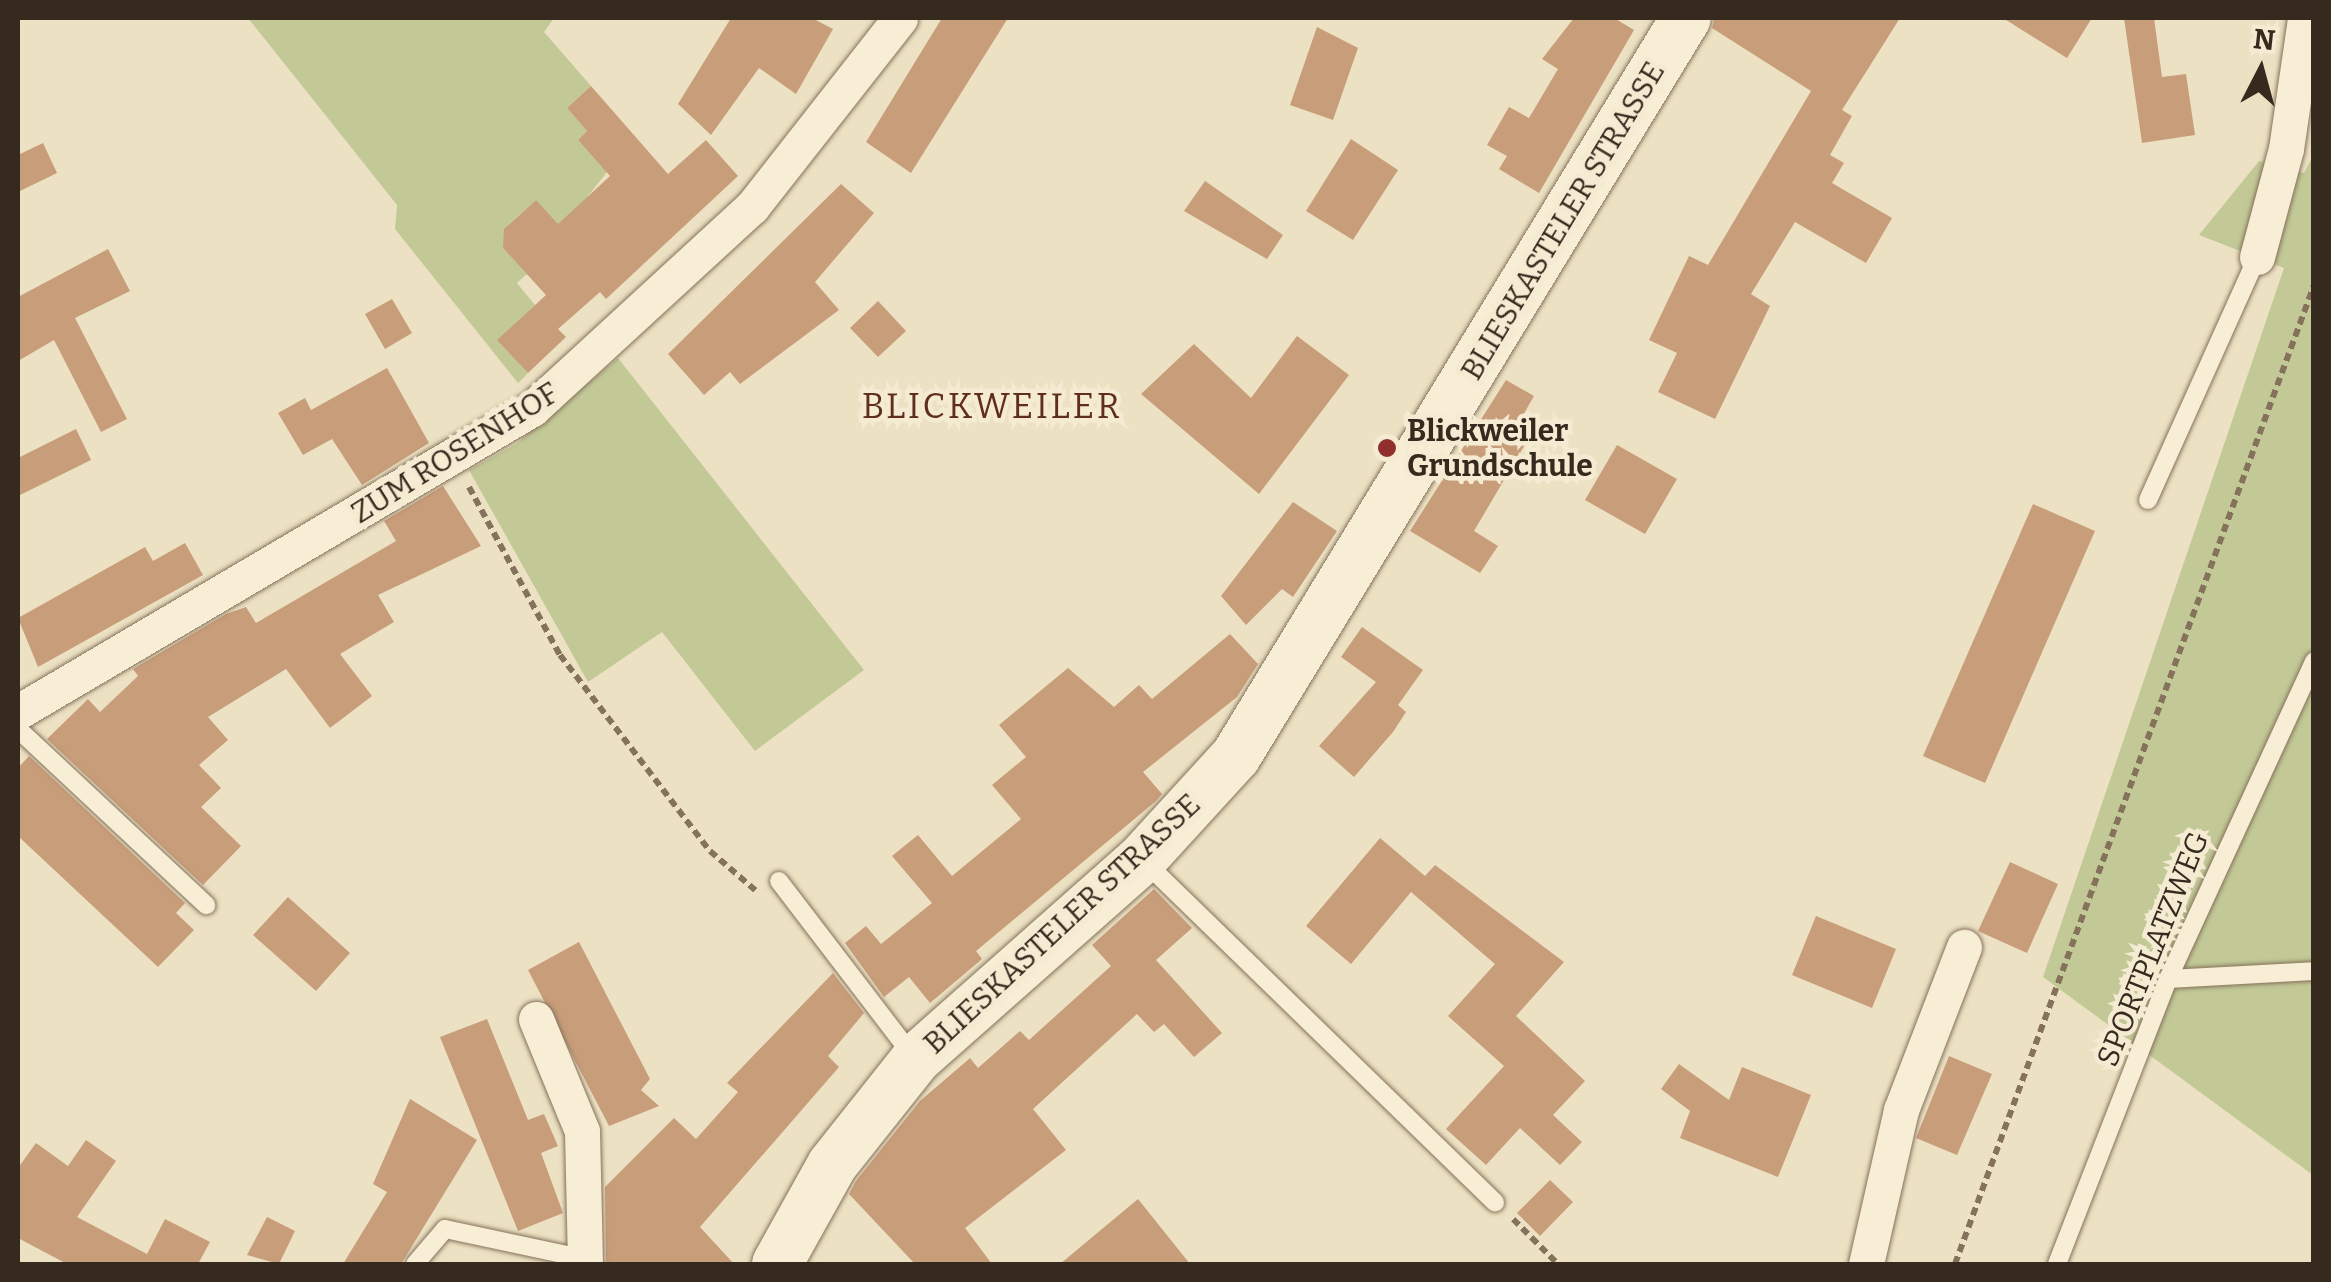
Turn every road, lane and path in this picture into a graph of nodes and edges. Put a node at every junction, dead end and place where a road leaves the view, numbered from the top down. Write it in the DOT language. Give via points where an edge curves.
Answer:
graph roads {
  1 [pos="900,18"];
  2 [pos="1686,18"];
  3 [pos="2304,18"];
  4 [pos="2256,257"];
  5 [pos="2314,285"];
  6 [pos="454,459"];
  7 [pos="2148,500"];
  8 [pos="2314,661"];
  9 [pos="18,712"];
  10 [pos="18,729"];
  11 [pos="1142,859"];
  12 [pos="779,881"];
  13 [pos="206,905"];
  14 [pos="796,912"];
  15 [pos="1964,947"];
  16 [pos="2314,971"];
  17 [pos="2168,979"];
  18 [pos="536,1019"];
  19 [pos="916,1060"];
  20 [pos="1495,1202"];
  21 [pos="585,1262"];
  22 [pos="415,1264"];
  23 [pos="777,1264"];
  24 [pos="1558,1264"];
  25 [pos="1866,1264"];
  26 [pos="1955,1264"];
  27 [pos="2057,1264"];
  1 -- 6 [label="street, ZUM ROSENHOF" via="815,136 666,295 532,409"];
  2 -- 11 [label="street, BLIESKASTELER STRASSE" via="1276,700"];
  3 -- 4 [label="street" via="2286,149"];
  4 -- 7 [label="lane"];
  5 -- 26 [label="path"];
  6 -- 9 [label="street, ZUM ROSENHOF"];
  6 -- 14 [label="path" via="560,654 710,851 780,912"];
  8 -- 17 [label="lane, SPORTPLATZWEG"];
  10 -- 13 [label="lane"];
  11 -- 19 [label="street, BLIESKASTELER STRASSE"];
  11 -- 20 [label="lane"];
  12 -- 14 [label="lane"];
  14 -- 19 [label="lane"];
  15 -- 25 [label="street" via="1901,1110"];
  16 -- 17 [label="lane"];
  17 -- 27 [label="lane, SPORTPLATZWEG"];
  18 -- 21 [label="street" via="582,1131"];
  19 -- 23 [label="street, BLIESKASTELER STRASSE" via="832,1166"];
  20 -- 24 [label="path"];
  21 -- 22 [label="lane" via="445,1229"];
}
